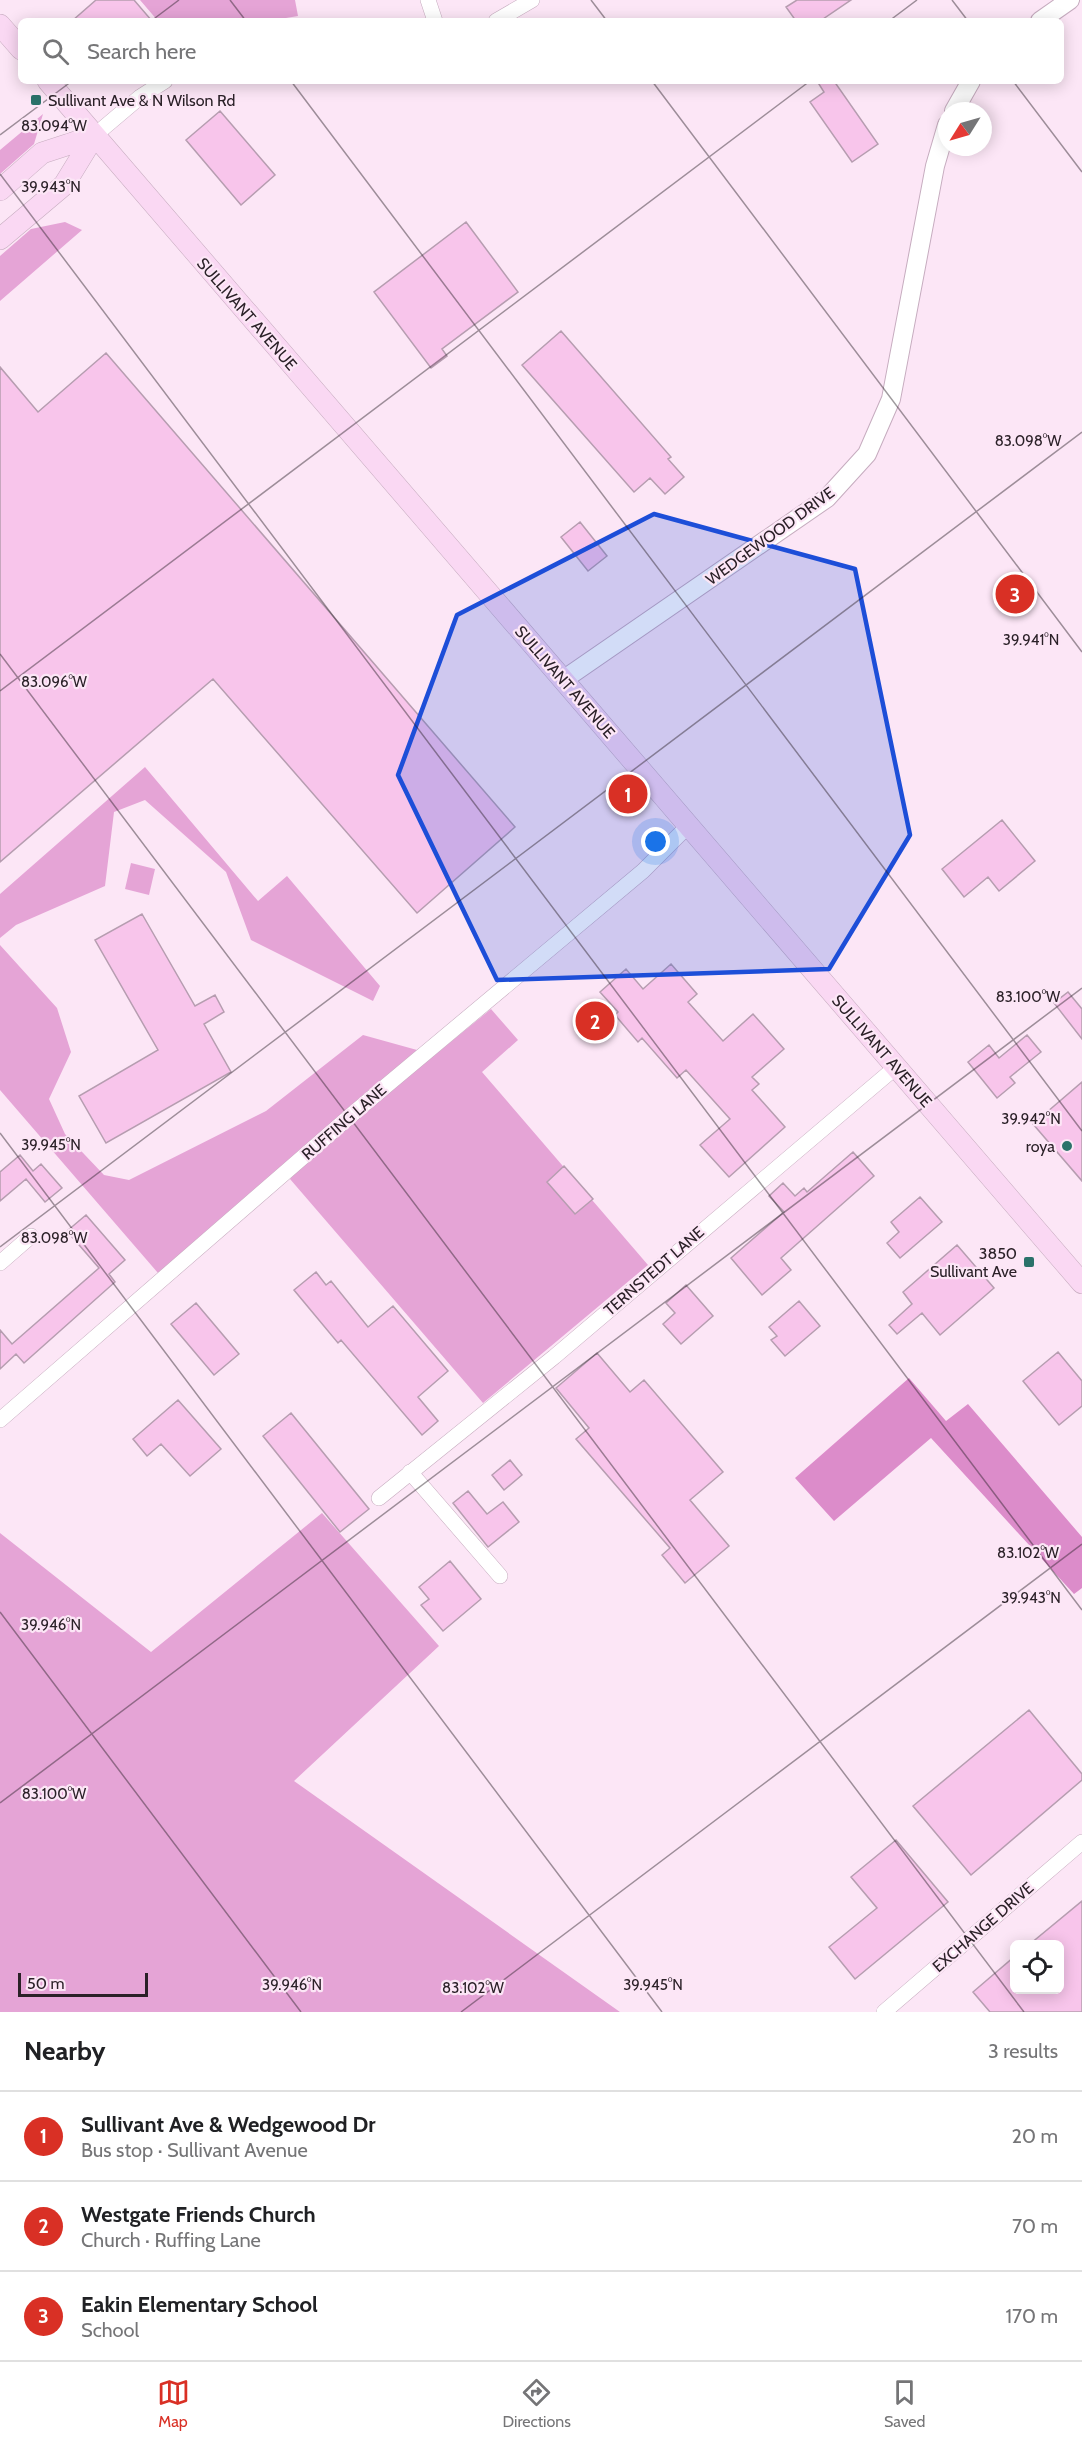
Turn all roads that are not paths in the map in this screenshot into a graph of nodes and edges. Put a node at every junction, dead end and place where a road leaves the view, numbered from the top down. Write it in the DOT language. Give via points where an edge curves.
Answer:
graph roads {
  1 [pos="428,0"];
  2 [pos="532,0"];
  3 [pos="1070,0"];
  4 [pos="434,18"];
  5 [pos="501,18"];
  6 [pos="1044,18"];
  7 [pos="0,25"];
  8 [pos="18,46"];
  9 [pos="51,84"];
  10 [pos="160,84"];
  11 [pos="969,84"];
  12 [pos="959,102"];
  13 [pos="94,136"];
  14 [pos="938,153"];
  15 [pos="0,190"];
  16 [pos="0,239"];
  17 [pos="564,680"];
  18 [pos="688,825"];
  19 [pos="896,1067"];
  20 [pos="31,1236"];
  21 [pos="0,1263"];
  22 [pos="1082,1283"];
  23 [pos="0,1420"];
  24 [pos="410,1472"];
  25 [pos="379,1498"];
  26 [pos="500,1576"];
  27 [pos="1082,1842"];
  28 [pos="884,2012"];
  1 -- 4 [label="street"];
  2 -- 5 [label="street"];
  3 -- 6 [label="street"];
  7 -- 8 [label="main road"];
  9 -- 13 [label="main road, SULLIVANT AVENUE"];
  10 -- 13 [label="street"];
  11 -- 12 [label="street"];
  13 -- 15 [label="main road" via="42,153"];
  13 -- 16 [label="main road" via="64,185"];
  13 -- 17 [label="main road, SULLIVANT AVENUE"];
  14 -- 17 [label="street, WEDGEWOOD DRIVE" via="891,399 867,454 827,498"];
  17 -- 18 [label="main road, SULLIVANT AVENUE"];
  18 -- 19 [label="main road, SULLIVANT AVENUE"];
  18 -- 23 [label="street, RUFFING LANE" via="643,871 365,1104"];
  19 -- 22 [label="main road, SULLIVANT AVENUE"];
  19 -- 24 [label="street, TERNSTEDT LANE" via="554,1357"];
  20 -- 21 [label="street"];
  24 -- 25 [label="street, TERNSTEDT LANE"];
  24 -- 26 [label="street"];
  27 -- 28 [label="street, EXCHANGE DRIVE"];
}
